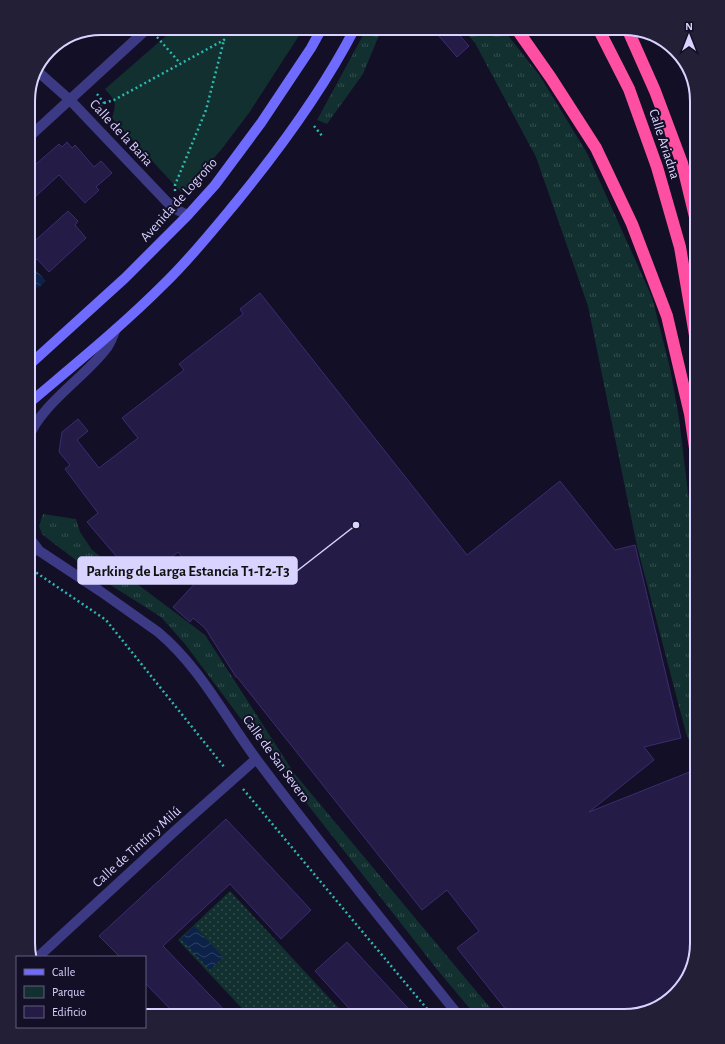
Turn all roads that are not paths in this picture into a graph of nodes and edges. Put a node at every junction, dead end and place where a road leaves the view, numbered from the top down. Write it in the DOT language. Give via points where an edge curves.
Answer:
graph roads {
  1 [pos="146,35"];
  2 [pos="318,35"];
  3 [pos="351,35"];
  4 [pos="521,35"];
  5 [pos="602,35"];
  6 [pos="630,35"];
  7 [pos="41,73"];
  8 [pos="70,100"];
  9 [pos="35,132"];
  10 [pos="690,196"];
  11 [pos="188,215"];
  12 [pos="690,306"];
  13 [pos="116,329"];
  14 [pos="35,360"];
  15 [pos="35,398"];
  16 [pos="690,414"];
  17 [pos="35,425"];
  18 [pos="35,545"];
  19 [pos="35,549"];
  20 [pos="41,552"];
  21 [pos="256,759"];
  22 [pos="39,956"];
  23 [pos="453,1009"];
  1 -- 8 [label="street"];
  2 -- 11 [label="main road, Avenida de Logroño" via="261,123 215,186"];
  3 -- 13 [label="main road" via="302,117 275,154 202,244 165,284"];
  4 -- 16 [label="highway" via="596,148 632,224 667,316"];
  5 -- 12 [label="highway, Calle Ariadna" via="629,89 657,168 680,247"];
  6 -- 10 [label="highway, Calle Ariadna" via="655,90 682,163"];
  7 -- 8 [label="street, Calle de la Baña"];
  8 -- 9 [label="street"];
  8 -- 11 [label="street, Calle de la Baña" via="167,202"];
  11 -- 14 [label="main road, Avenida de Logroño" via="120,284"];
  13 -- 15 [label="main road"];
  13 -- 17 [label="street" via="108,347"];
  18 -- 20 [label="street, Calle de San Severo"];
  19 -- 20 [label="street, Calle de San Severo"];
  20 -- 21 [label="street, Calle de San Severo" via="165,638 200,676"];
  21 -- 22 [label="street, Calle de Tintín y Milú"];
  21 -- 23 [label="street, Calle de San Severo"];
}
